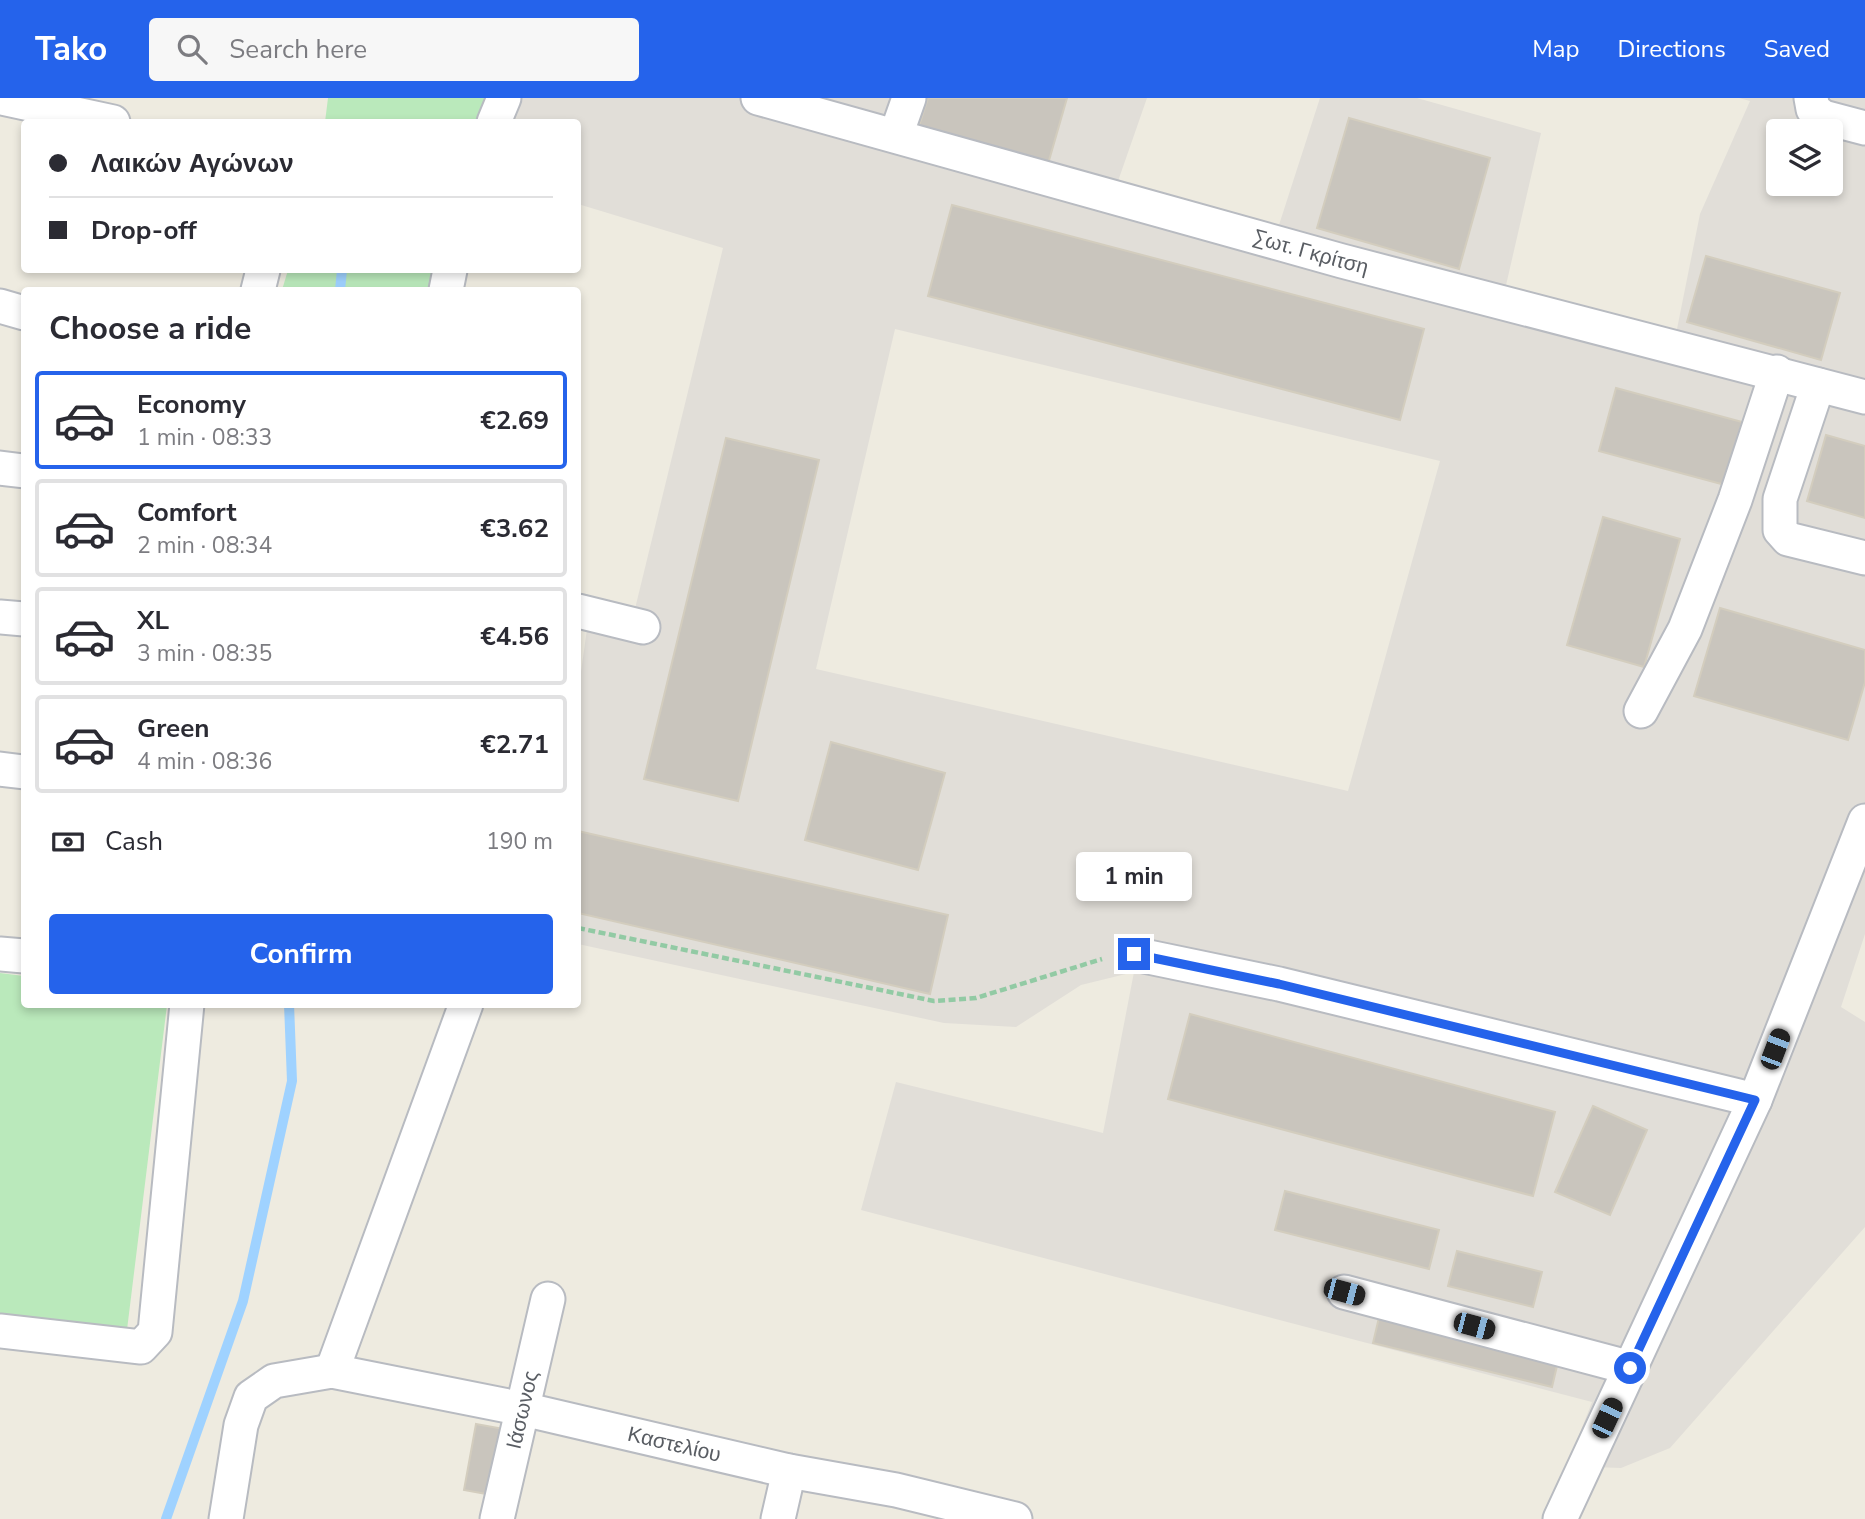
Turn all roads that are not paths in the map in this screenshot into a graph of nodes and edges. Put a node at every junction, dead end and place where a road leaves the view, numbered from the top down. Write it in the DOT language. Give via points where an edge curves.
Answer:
graph roads {
  1 [pos="2,98"];
  2 [pos="504,98"];
  3 [pos="758,98"];
  4 [pos="909,98"];
  5 [pos="1811,98"];
  6 [pos="99,119"];
  7 [pos="495,119"];
  8 [pos="1865,128"];
  9 [pos="897,135"];
  10 [pos="0,306"];
  11 [pos="21,312"];
  12 [pos="1777,372"];
  13 [pos="1818,384"];
  14 [pos="1865,397"];
  15 [pos="0,468"];
  16 [pos="21,471"];
  17 [pos="1865,558"];
  18 [pos="581,612"];
  19 [pos="0,617"];
  20 [pos="21,619"];
  21 [pos="643,627"];
  22 [pos="1642,711"];
  23 [pos="0,769"];
  24 [pos="21,772"];
  25 [pos="1865,821"];
  26 [pos="0,954"];
  27 [pos="1134,954"];
  28 [pos="21,956"];
  29 [pos="187,1008"];
  30 [pos="465,1008"];
  31 [pos="1755,1100"];
  32 [pos="1344,1292"];
  33 [pos="548,1299"];
  34 [pos="0,1331"];
  35 [pos="1630,1368"];
  36 [pos="332,1371"];
  37 [pos="523,1409"];
  38 [pos="789,1471"];
  39 [pos="226,1519"];
  40 [pos="497,1519"];
  41 [pos="778,1519"];
  42 [pos="1015,1519"];
  43 [pos="1560,1519"];
  1 -- 6 [label="street"];
  2 -- 7 [label="street"];
  3 -- 9 [label="street, Σωτ. Γκρίτση"];
  4 -- 9 [label="street"];
  5 -- 8 [label="street" via="1813,109 1823,117"];
  9 -- 12 [label="street, Σωτ. Γκρίτση" via="1342,261"];
  10 -- 11 [label="street"];
  12 -- 13 [label="street, Σωτ. Γκρίτση"];
  12 -- 22 [label="street" via="1735,500 1685,629"];
  13 -- 14 [label="street, Σωτ. Γκρίτση"];
  13 -- 17 [label="street" via="1780,499 1780,530 1788,539"];
  15 -- 16 [label="street"];
  18 -- 21 [label="street"];
  19 -- 20 [label="street"];
  23 -- 24 [label="street"];
  25 -- 31 [label="street"];
  26 -- 28 [label="street"];
  27 -- 31 [label="street" via="1279,984"];
  29 -- 34 [label="street" via="155,1332 141,1348"];
  30 -- 36 [label="street"];
  31 -- 35 [label="street"];
  32 -- 35 [label="street"];
  33 -- 37 [label="street, Ιάσωνος"];
  35 -- 43 [label="street"];
  36 -- 37 [label="street, Καστελίου"];
  36 -- 39 [label="street" via="274,1381 251,1397 241,1425"];
  37 -- 38 [label="street, Καστελίου"];
  37 -- 40 [label="street, Ιάσωνος"];
  38 -- 41 [label="street"];
  38 -- 42 [label="street, Καστελίου" via="897,1490"];
}
